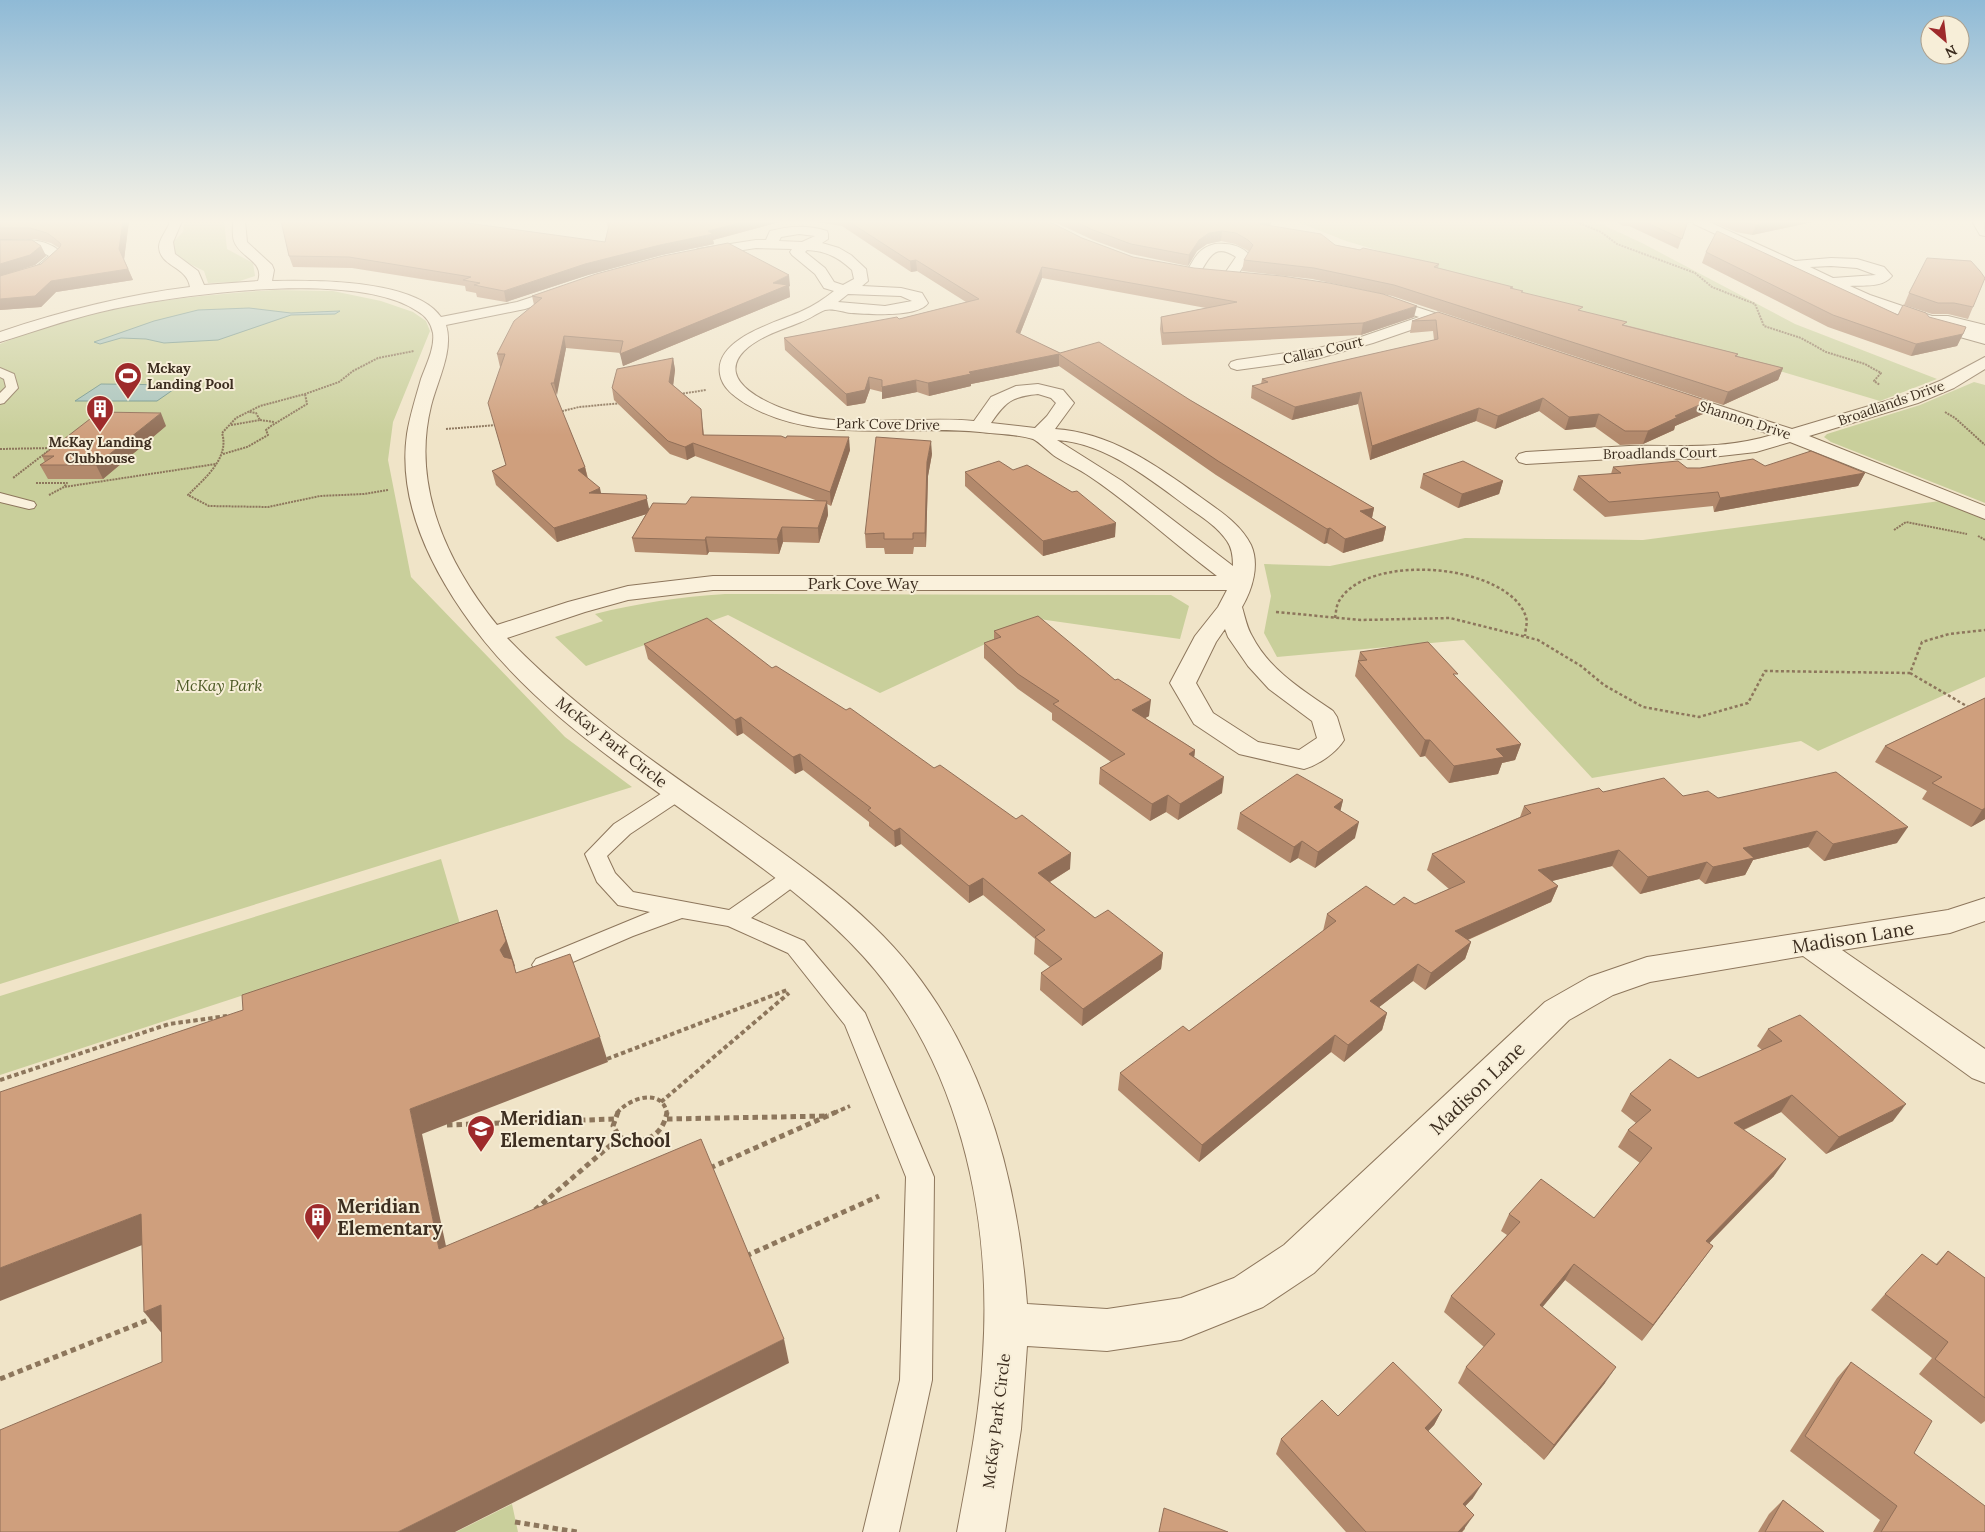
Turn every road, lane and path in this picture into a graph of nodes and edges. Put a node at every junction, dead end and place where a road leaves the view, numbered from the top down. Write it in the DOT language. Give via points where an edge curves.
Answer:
graph roads {
  1 [pos="184,292"];
  2 [pos="383,292"];
  3 [pos="560,292"];
  4 [pos="841,292"];
  5 [pos="903,292"];
  6 [pos="1724,292"];
  7 [pos="1855,292"];
  8 [pos="1363,295"];
  9 [pos="824,305"];
  10 [pos="1435,317"];
  11 [pos="1930,321"];
  12 [pos="438,322"];
  13 [pos="1985,330"];
  14 [pos="1482,332"];
  15 [pos="0,337"];
  16 [pos="1985,339"];
  17 [pos="417,350"];
  18 [pos="1985,362"];
  19 [pos="1237,365"];
  20 [pos="0,372"];
  21 [pos="734,386"];
  22 [pos="1658,391"];
  23 [pos="305,394"];
  24 [pos="676,395"];
  25 [pos="1912,399"];
  26 [pos="0,400"];
  27 [pos="628,402"];
  28 [pos="248,412"];
  29 [pos="552,413"];
  30 [pos="260,420"];
  31 [pos="274,422"];
  32 [pos="231,424"];
  33 [pos="506,424"];
  34 [pos="979,427"];
  35 [pos="417,432"];
  36 [pos="1040,434"];
  37 [pos="1793,436"];
  38 [pos="1985,445"];
  39 [pos="0,449"];
  40 [pos="224,454"];
  41 [pos="1526,458"];
  42 [pos="216,464"];
  43 [pos="18,482"];
  44 [pos="28,482"];
  45 [pos="388,490"];
  46 [pos="0,497"];
  47 [pos="29,505"];
  48 [pos="1985,513"];
  49 [pos="1894,530"];
  50 [pos="1985,540"];
  51 [pos="1241,583"];
  52 [pos="1230,607"];
  53 [pos="1276,612"];
  54 [pos="1335,618"];
  55 [pos="1985,630"];
  56 [pos="492,635"];
  57 [pos="1525,636"];
  58 [pos="1910,673"];
  59 [pos="1977,712"];
  60 [pos="678,793"];
  61 [pos="792,877"];
  62 [pos="681,909"];
  63 [pos="1985,909"];
  64 [pos="733,919"];
  65 [pos="1810,944"];
  66 [pos="523,974"];
  67 [pos="232,1016"];
  68 [pos="607,1059"];
  69 [pos="1985,1068"];
  70 [pos="0,1080"];
  71 [pos="661,1102"];
  72 [pos="850,1106"];
  73 [pos="829,1116"];
  74 [pos="614,1119"];
  75 [pos="667,1119"];
  76 [pos="447,1125"];
  77 [pos="620,1137"];
  78 [pos="710,1168"];
  79 [pos="879,1196"];
  80 [pos="530,1214"];
  81 [pos="746,1256"];
  82 [pos="155,1317"];
  83 [pos="1006,1324"];
  84 [pos="0,1379"];
  85 [pos="515,1522"];
  86 [pos="577,1532"];
  87 [pos="881,1532"];
  88 [pos="982,1532"];
  1 -- 15 [label="street" via="91,309"];
  2 -- 12 [label="street" via="419,305"];
  3 -- 12 [label="street" via="520,306"];
  4 -- 9 [label="street"];
  5 -- 9 [label="street" via="916,296 921,303 907,309 884,311"];
  6 -- 25 [label="path" via="1755,304 1764,326 1800,338 1826,352 1865,364 1881,373 1874,381 1887,390"];
  7 -- 11 [label="street"];
  8 -- 10 [label="street"];
  9 -- 21 [label="street" via="741,346 728,368 729,379"];
  10 -- 14 [label="street"];
  10 -- 19 [label="street, Callan Court" via="1350,346"];
  11 -- 13 [label="street"];
  11 -- 16 [label="street" via="1933,326"];
  12 -- 35 [label="street, McKay Park Circle" via="442,332 441,343"];
  17 -- 23 [label="path" via="378,358 339,382"];
  18 -- 25 [label="street, Broadlands Drive" via="1948,384"];
  20 -- 26 [label="lane" via="10,377 12,388"];
  21 -- 24 [label="path"];
  21 -- 34 [label="street, Park Cove Drive" via="766,409 814,422"];
  22 -- 37 [label="street, Shannon Drive"];
  23 -- 28 [label="path"];
  23 -- 31 [label="path" via="307,404"];
  25 -- 37 [label="street, Broadlands Drive"];
  25 -- 38 [label="path" via="1956,418"];
  27 -- 29 [label="path"];
  28 -- 30 [label="path" via="256,413"];
  28 -- 32 [label="path"];
  30 -- 31 [label="path"];
  30 -- 32 [label="path"];
  31 -- 40 [label="path" via="261,441"];
  32 -- 40 [label="path" via="222,433 225,438"];
  33 -- 35 [label="path"];
  34 -- 36 [label="street, Park Cove Drive"];
  34 -- 36 [label="street" via="997,401 1016,391 1038,389 1057,394 1065,403"];
  35 -- 56 [label="street, McKay Park Circle" via="417,485 426,523 444,564"];
  36 -- 51 [label="street" via="1050,446 1095,472"];
  36 -- 51 [label="street, Park Cove Drive" via="1072,436 1100,444 1136,462 1220,521 1239,542 1244,556"];
  37 -- 41 [label="street, Broadlands Court" via="1725,451"];
  37 -- 48 [label="street, Shannon Drive"];
  39 -- 43 [label="path" via="52,448 8,482"];
  40 -- 42 [label="path"];
  42 -- 44 [label="path" via="64,487 67,484"];
  42 -- 45 [label="path" via="188,495 209,506 268,507 320,496"];
  46 -- 47 [label="lane"];
  49 -- 50 [label="path" via="1906,522 1948,529"];
  51 -- 52 [label="street, Park Cove Drive"];
  51 -- 56 [label="street, Park Cove Way" via="712,584 668,587 584,604"];
  52 -- 52 [label="street, Park Cove Drive" via="1208,635 1183,683 1203,718 1249,748 1304,760 1331,740 1324,717 1278,684 1257,662 1240,637"];
  53 -- 54 [label="path"];
  54 -- 57 [label="path" via="1450,618"];
  54 -- 57 [label="path" via="1337,603 1352,587 1384,572 1422,570 1459,574 1492,585 1515,600 1526,618"];
  55 -- 58 [label="path" via="1949,634 1922,642"];
  56 -- 60 [label="street, McKay Park Circle" via="532,677 588,727"];
  57 -- 58 [label="path" via="1538,640 1643,707 1699,717 1748,703 1764,671"];
  58 -- 59 [label="path"];
  60 -- 61 [label="street, McKay Park Circle"];
  60 -- 62 [label="lane" via="622,829 596,854 606,877 626,899"];
  61 -- 64 [label="lane"];
  61 -- 83 [label="street, McKay Park Circle" via="851,924 893,969 930,1021 961,1083 985,1153 997,1216"];
  62 -- 64 [label="lane"];
  62 -- 66 [label="lane"];
  63 -- 65 [label="street, Madison Lane" via="1950,921"];
  64 -- 87 [label="lane" via="796,947 856,1020 920,1177 916,1380"];
  65 -- 69 [label="street"];
  65 -- 83 [label="street, Madison Lane" via="1647,970 1601,986 1557,1011 1299,1259 1248,1293 1181,1319 1107,1330"];
  67 -- 70 [label="path" via="169,1024"];
  68 -- 71 [label="path" via="788,991"];
  71 -- 74 [label="path" via="651,1097 633,1100 624,1104"];
  71 -- 75 [label="path" via="668,1111"];
  72 -- 73 [label="path"];
  73 -- 75 [label="path"];
  73 -- 78 [label="path"];
  74 -- 76 [label="path"];
  74 -- 77 [label="path" via="613,1126"];
  75 -- 77 [label="path" via="652,1138 634,1142"];
  77 -- 80 [label="path"];
  79 -- 81 [label="path"];
  82 -- 84 [label="path"];
  83 -- 88 [label="street, McKay Park Circle" via="1002,1400"];
  85 -- 86 [label="path"];
}
